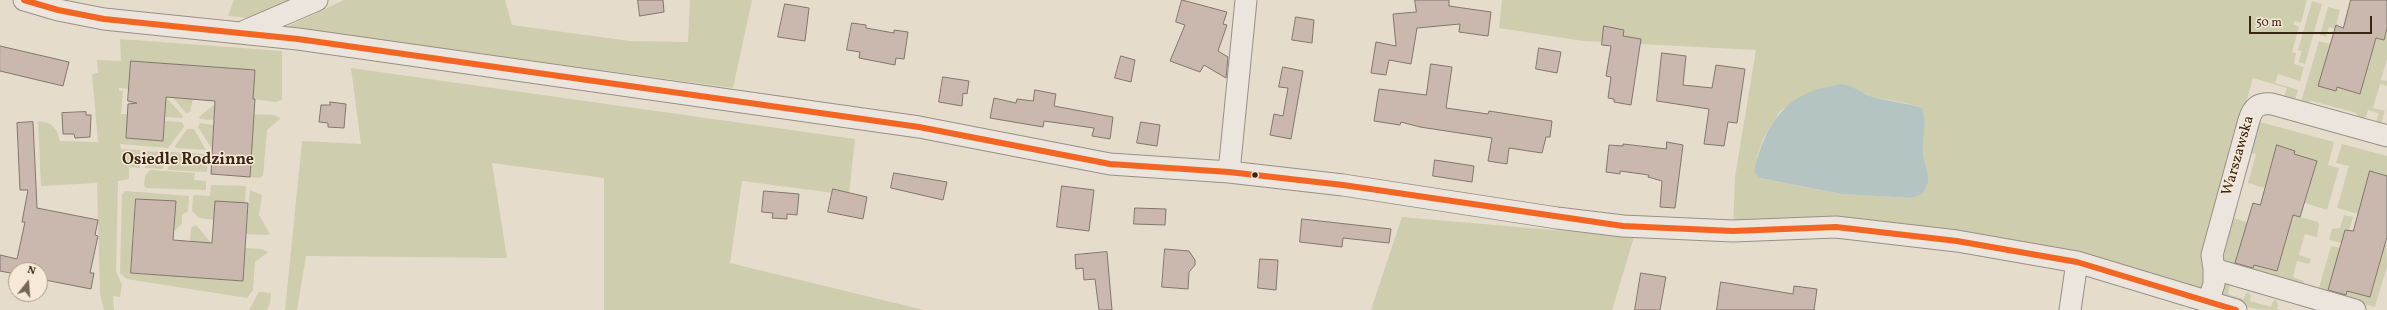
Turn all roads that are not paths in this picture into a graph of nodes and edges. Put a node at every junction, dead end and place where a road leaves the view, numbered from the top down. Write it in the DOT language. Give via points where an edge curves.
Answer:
graph roads {
  1 [pos="24,0"];
  2 [pos="317,0"];
  3 [pos="1246,0"];
  4 [pos="242,32"];
  5 [pos="2387,136"];
  6 [pos="1229,172"];
  7 [pos="2077,262"];
  8 [pos="2214,269"];
  9 [pos="2208,302"];
  10 [pos="2070,310"];
  11 [pos="2236,310"];
  12 [pos="2355,310"];
  1 -- 4 [label="street" via="104,19"];
  2 -- 4 [label="street"];
  3 -- 6 [label="street"];
  4 -- 6 [label="street" via="919,127 1110,164"];
  5 -- 8 [label="street, Warszawska" via="2272,104 2263,103 2255,108 2249,120 2212,255"];
  6 -- 7 [label="street" via="1343,185 1623,226 1733,231 1836,227 1958,241"];
  7 -- 9 [label="street"];
  7 -- 10 [label="street"];
  8 -- 9 [label="street, Warszawska" via="2214,284"];
  8 -- 12 [label="street"];
  9 -- 11 [label="street"];
}
